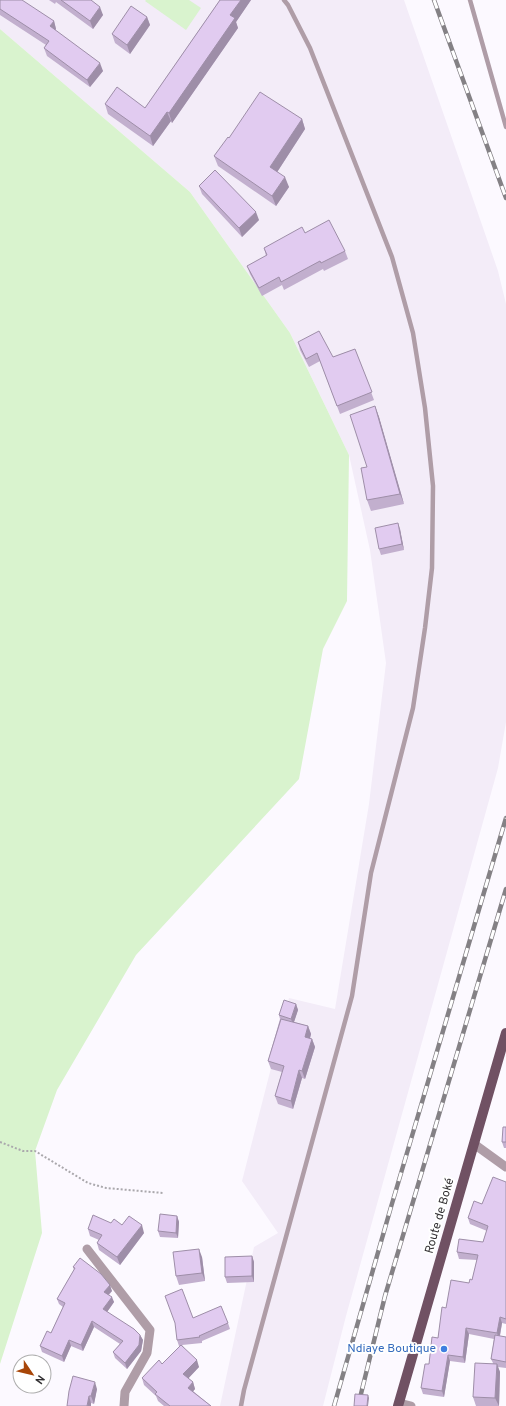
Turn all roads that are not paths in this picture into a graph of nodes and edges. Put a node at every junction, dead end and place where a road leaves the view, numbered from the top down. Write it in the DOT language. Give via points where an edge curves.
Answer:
graph roads {
  1 [pos="284,0"];
  2 [pos="470,0"];
  3 [pos="506,126"];
  4 [pos="506,1033"];
  5 [pos="474,1144"];
  6 [pos="506,1167"];
  7 [pos="86,1249"];
  8 [pos="398,1405"];
  9 [pos="124,1406"];
  10 [pos="241,1406"];
  11 [pos="411,1406"];
  1 -- 10 [label="lane" via="310,48 392,257 413,333 425,408 433,486 432,568 412,708 371,873 352,996"];
  2 -- 3 [label="lane"];
  4 -- 5 [label="main road, Route de Boké"];
  5 -- 6 [label="street"];
  5 -- 8 [label="main road, Route de Boké"];
  7 -- 9 [label="street" via="150,1330 146,1353 125,1392"];
  8 -- 11 [label="street"];
}
